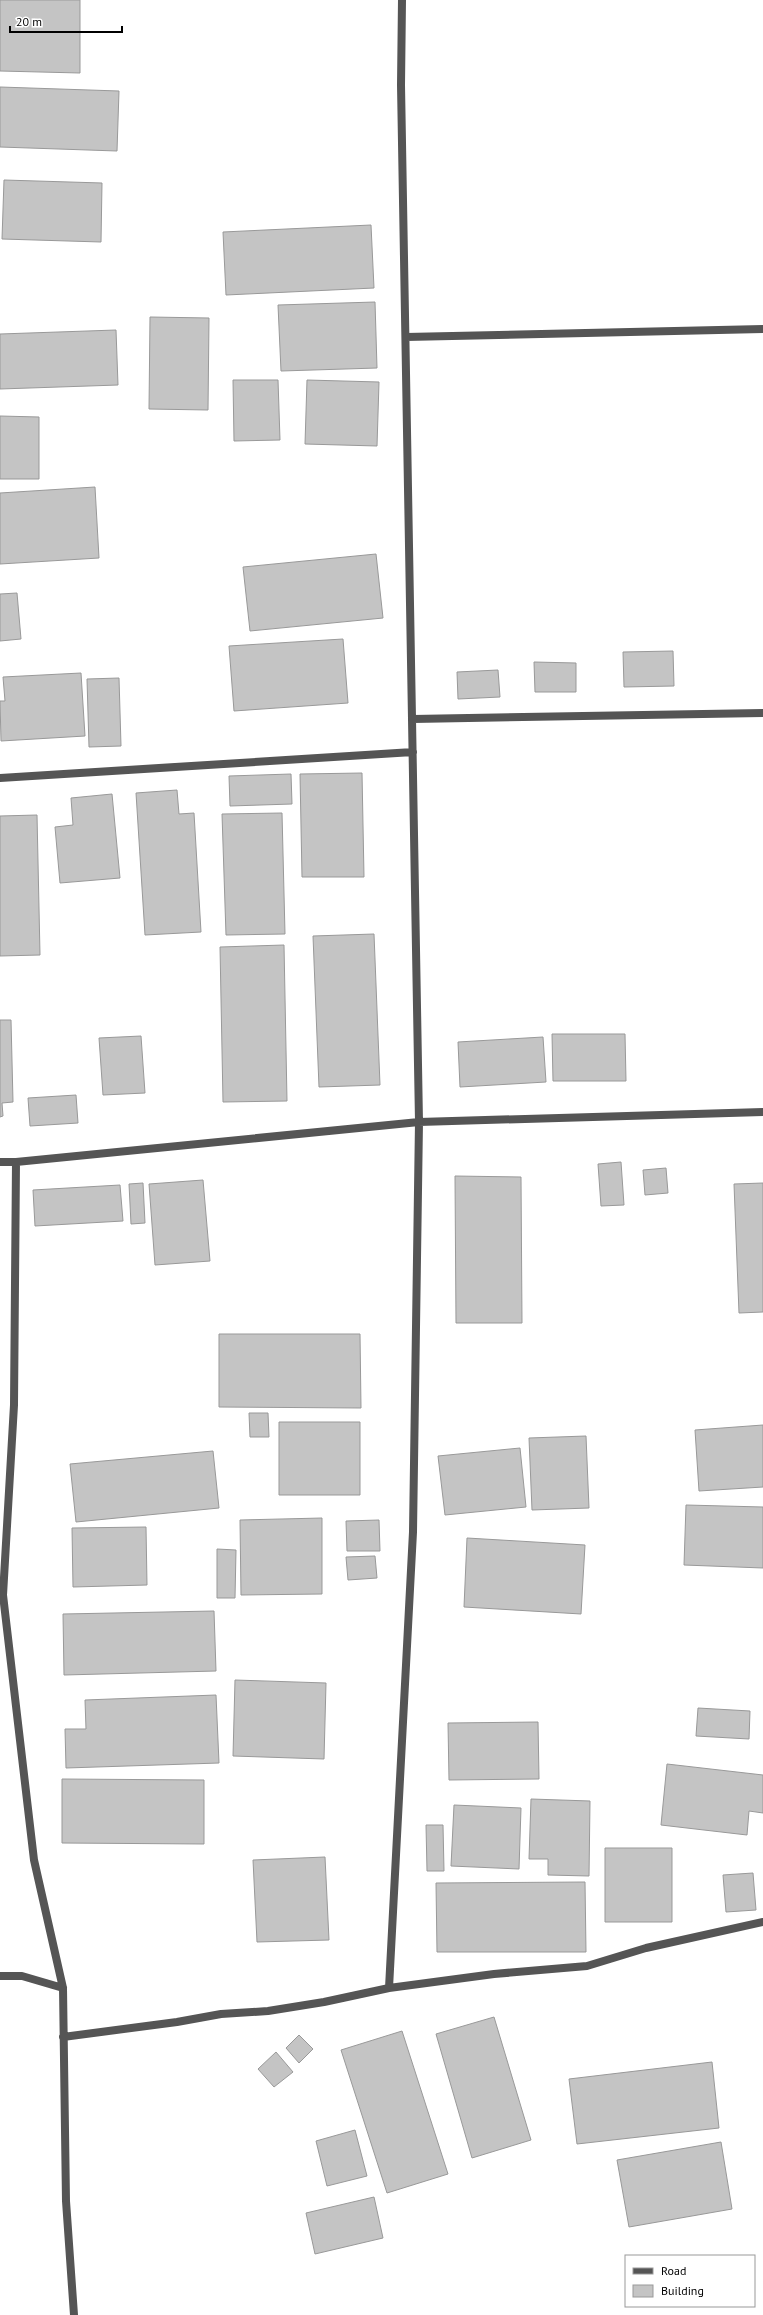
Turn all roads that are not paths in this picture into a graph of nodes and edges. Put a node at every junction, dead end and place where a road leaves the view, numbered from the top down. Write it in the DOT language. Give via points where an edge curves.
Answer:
graph roads {
  1 [pos="402,0"];
  2 [pos="763,329"];
  3 [pos="406,337"];
  4 [pos="763,713"];
  5 [pos="413,720"];
  6 [pos="413,752"];
  7 [pos="0,778"];
  8 [pos="763,1112"];
  9 [pos="419,1122"];
  10 [pos="0,1162"];
  11 [pos="16,1162"];
  12 [pos="763,1922"];
  13 [pos="0,1976"];
  14 [pos="63,1988"];
  15 [pos="389,1988"];
  16 [pos="63,2037"];
  17 [pos="74,2315"];
  1 -- 3 [label="street" via="401,85"];
  2 -- 3 [label="street"];
  3 -- 5 [label="street"];
  4 -- 5 [label="street"];
  5 -- 6 [label="street"];
  6 -- 7 [label="street"];
  6 -- 9 [label="street"];
  8 -- 9 [label="street"];
  9 -- 11 [label="street"];
  9 -- 15 [label="street" via="413,1532"];
  10 -- 11 [label="street"];
  11 -- 14 [label="street" via="14,1405 3,1595 34,1860"];
  12 -- 15 [label="street" via="646,1948 587,1966 494,1974"];
  13 -- 14 [label="street" via="22,1976"];
  14 -- 16 [label="street"];
  15 -- 16 [label="street" via="268,2011 221,2014"];
  16 -- 17 [label="street" via="66,2201"];
}
